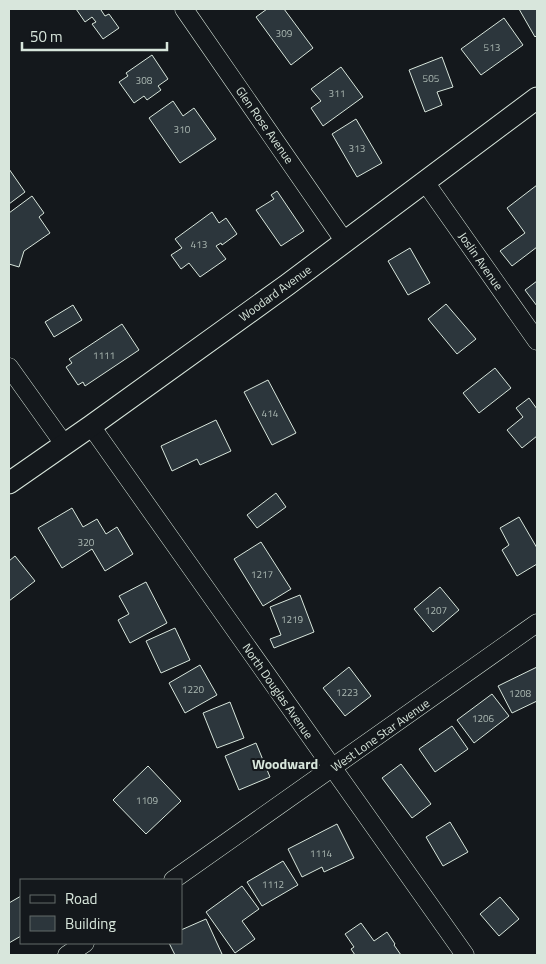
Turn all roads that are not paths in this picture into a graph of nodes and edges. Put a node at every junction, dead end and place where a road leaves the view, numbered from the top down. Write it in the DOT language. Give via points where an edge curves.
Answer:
graph roads {
  1 [pos="184,9"];
  2 [pos="537,98"];
  3 [pos="425,182"];
  4 [pos="345,242"];
  5 [pos="537,340"];
  6 [pos="9,367"];
  7 [pos="91,426"];
  8 [pos="64,444"];
  9 [pos="9,483"];
  10 [pos="537,623"];
  11 [pos="332,768"];
  12 [pos="174,879"];
  13 [pos="83,944"];
  14 [pos="67,955"];
  15 [pos="464,955"];
  1 -- 4 [label="street, Glen Rose Avenue"];
  2 -- 3 [label="street, Woodard Avenue"];
  3 -- 4 [label="street, Woodard Avenue"];
  3 -- 5 [label="street, Joslin Avenue"];
  4 -- 7 [label="street, Woodard Avenue"];
  6 -- 8 [label="street"];
  7 -- 8 [label="street, Woodard Avenue"];
  7 -- 11 [label="street, North Douglas Avenue"];
  8 -- 9 [label="street, Woodard Avenue"];
  10 -- 11 [label="street, West Lone Star Avenue"];
  11 -- 12 [label="street, West Lone Star Avenue"];
  11 -- 15 [label="street, North Douglas Avenue"];
  13 -- 14 [label="street"];
}
